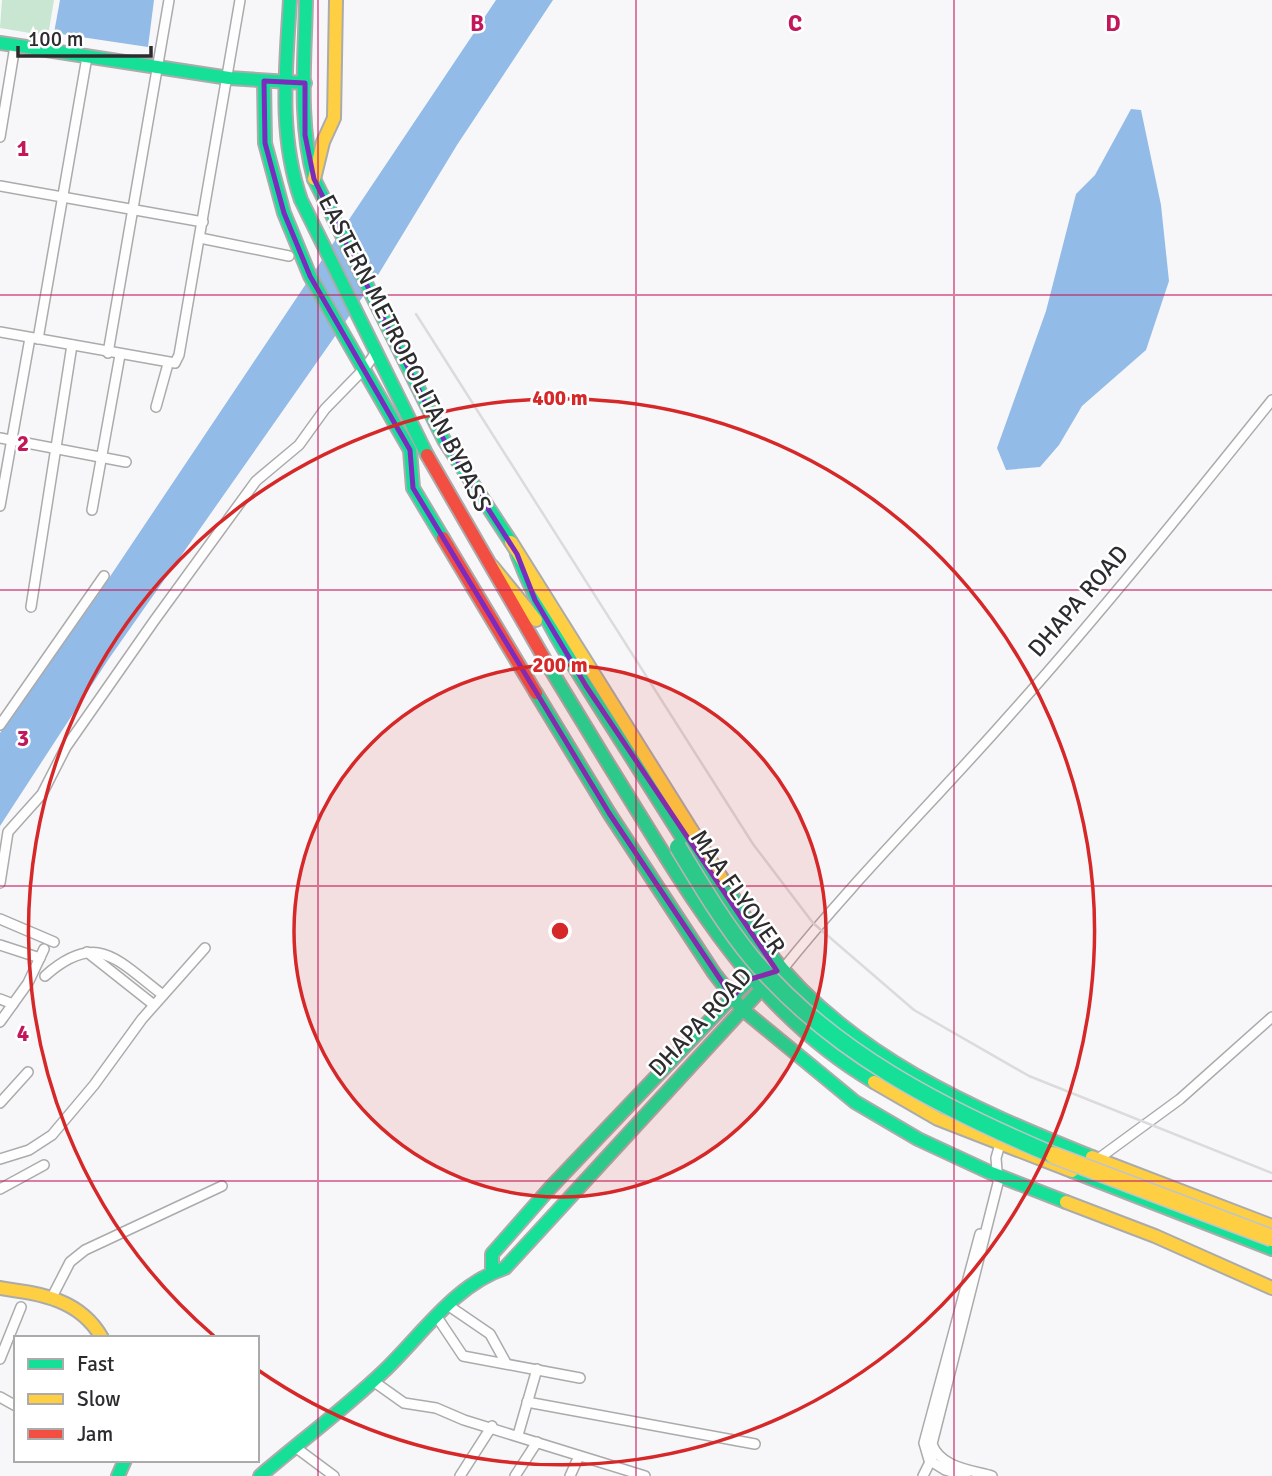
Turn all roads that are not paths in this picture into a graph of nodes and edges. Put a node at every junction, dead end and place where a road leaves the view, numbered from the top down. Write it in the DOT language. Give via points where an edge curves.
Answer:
graph roads {
  1 [pos="169,0"];
  2 [pos="240,0"];
  3 [pos="290,0"];
  4 [pos="306,0"];
  5 [pos="336,0"];
  6 [pos="8,45"];
  7 [pos="87,57"];
  8 [pos="159,66"];
  9 [pos="229,78"];
  10 [pos="264,81"];
  11 [pos="285,82"];
  12 [pos="305,83"];
  13 [pos="0,137"];
  14 [pos="314,179"];
  15 [pos="0,186"];
  16 [pos="63,197"];
  17 [pos="132,210"];
  18 [pos="203,222"];
  19 [pos="200,238"];
  20 [pos="289,256"];
  21 [pos="0,332"];
  22 [pos="34,339"];
  23 [pos="72,345"];
  24 [pos="376,352"];
  25 [pos="108,353"];
  26 [pos="120,355"];
  27 [pos="168,364"];
  28 [pos="365,368"];
  29 [pos="1272,400"];
  30 [pos="156,407"];
  31 [pos="0,438"];
  32 [pos="13,441"];
  33 [pos="55,449"];
  34 [pos="100,457"];
  35 [pos="126,462"];
  36 [pos="0,506"];
  37 [pos="92,510"];
  38 [pos="517,554"];
  39 [pos="492,566"];
  40 [pos="104,576"];
  41 [pos="31,607"];
  42 [pos="0,725"];
  43 [pos="679,841"];
  44 [pos="0,883"];
  45 [pos="0,919"];
  46 [pos="54,942"];
  47 [pos="0,945"];
  48 [pos="205,948"];
  49 [pos="87,952"];
  50 [pos="782,970"];
  51 [pos="45,976"];
  52 [pos="755,984"];
  53 [pos="163,995"];
  54 [pos="0,999"];
  55 [pos="737,1003"];
  56 [pos="13,1004"];
  57 [pos="154,1005"];
  58 [pos="1272,1017"];
  59 [pos="0,1022"];
  60 [pos="28,1072"];
  61 [pos="0,1103"];
  62 [pos="1000,1144"];
  63 [pos="0,1159"];
  64 [pos="1098,1159"];
  65 [pos="44,1165"];
  66 [pos="997,1175"];
  67 [pos="222,1186"];
  68 [pos="0,1189"];
  69 [pos="1272,1226"];
  70 [pos="1272,1233"];
  71 [pos="1272,1238"];
  72 [pos="1272,1249"];
  73 [pos="0,1288"];
  74 [pos="1272,1288"];
  75 [pos="52,1297"];
  76 [pos="449,1306"];
  77 [pos="21,1307"];
  78 [pos="436,1317"];
  79 [pos="101,1336"];
  80 [pos="0,1359"];
  81 [pos="506,1363"];
  82 [pos="537,1369"];
  83 [pos="580,1378"];
  84 [pos="373,1381"];
  85 [pos="527,1402"];
  86 [pos="492,1426"];
  87 [pos="517,1435"];
  88 [pos="537,1442"];
  89 [pos="755,1444"];
  90 [pos="295,1447"];
  91 [pos="579,1457"];
  92 [pos="932,1457"];
  93 [pos="518,1475"];
  94 [pos="260,1476"];
  95 [pos="334,1476"];
  96 [pos="460,1476"];
  97 [pos="570,1476"];
  98 [pos="645,1476"];
  99 [pos="923,1476"];
  100 [pos="966,1476"];
  101 [pos="992,1476"];
  1 -- 8 [label="street"];
  2 -- 9 [label="street"];
  3 -- 11 [label="main road, EASTERN METROPOLITAN BYPASS"];
  4 -- 12 [label="main road, EASTERN METROPOLITAN BYPASS"];
  5 -- 14 [label="main road" via="334,118"];
  6 -- 7 [label="main road"];
  6 -- 13 [label="street"];
  7 -- 8 [label="main road"];
  7 -- 16 [label="street"];
  8 -- 9 [label="main road"];
  8 -- 17 [label="street"];
  9 -- 10 [label="main road"];
  9 -- 18 [label="street"];
  10 -- 11 [label="main road"];
  10 -- 28 [label="main road" via="265,143 284,213 310,276"];
  11 -- 12 [label="main road"];
  11 -- 24 [label="main road, EASTERN METROPOLITAN BYPASS" via="285,148 293,180"];
  12 -- 14 [label="main road, EASTERN METROPOLITAN BYPASS" via="305,135"];
  14 -- 38 [label="main road, EASTERN METROPOLITAN BYPASS" via="444,440"];
  15 -- 16 [label="street"];
  16 -- 17 [label="street"];
  16 -- 22 [label="street"];
  17 -- 18 [label="street"];
  17 -- 25 [label="street"];
  18 -- 19 [label="street"];
  19 -- 20 [label="street"];
  19 -- 27 [label="street" via="179,355 175,363"];
  21 -- 22 [label="street"];
  22 -- 23 [label="street"];
  22 -- 32 [label="street"];
  23 -- 25 [label="street"];
  23 -- 33 [label="street"];
  24 -- 28 [label="street"];
  24 -- 39 [label="main road, EASTERN METROPOLITAN BYPASS" via="430,462"];
  25 -- 26 [label="street"];
  26 -- 27 [label="street"];
  26 -- 34 [label="street"];
  27 -- 30 [label="street"];
  28 -- 44 [label="street" via="299,445 256,481 154,621 66,747 42,794 8,832"];
  28 -- 55 [label="main road" via="410,450 413,488 449,551 609,813"];
  29 -- 50 [label="street, DHAPA ROAD" via="1118,592 834,905"];
  31 -- 32 [label="street"];
  32 -- 33 [label="street"];
  32 -- 36 [label="street"];
  33 -- 34 [label="street"];
  33 -- 41 [label="street"];
  34 -- 35 [label="street"];
  34 -- 37 [label="street"];
  38 -- 43 [label="main road, MAA FLYOVER" via="534,600"];
  38 -- 50 [label="main road, EASTERN METROPOLITAN BYPASS"];
  39 -- 43 [label="main road, MAA FLYOVER" via="540,625"];
  39 -- 52 [label="main road, EASTERN METROPOLITAN BYPASS" via="703,918"];
  40 -- 42 [label="street"];
  43 -- 70 [label="main road, MAA FLYOVER, bridge" via="768,962 817,1013 875,1060 960,1106"];
  43 -- 71 [label="main road, MAA FLYOVER, bridge" via="727,926 756,962 815,1021 870,1065 923,1096 998,1130"];
  45 -- 46 [label="street"];
  47 -- 56 [label="street" via="42,953"];
  48 -- 53 [label="street"];
  49 -- 51 [label="street" via="73,954"];
  49 -- 53 [label="street" via="120,963"];
  49 -- 57 [label="street"];
  50 -- 52 [label="main road, DHAPA ROAD"];
  50 -- 64 [label="main road, EASTERN METROPOLITAN BYPASS" via="836,1023 897,1067 964,1103"];
  52 -- 55 [label="main road, DHAPA ROAD"];
  52 -- 62 [label="main road, EASTERN METROPOLITAN BYPASS" via="797,1026 854,1070 938,1119"];
  53 -- 57 [label="street"];
  54 -- 56 [label="street"];
  55 -- 66 [label="main road" via="855,1102 918,1139"];
  55 -- 76 [label="main road, DHAPA ROAD" via="505,1268 492,1270"];
  56 -- 59 [label="street"];
  57 -- 63 [label="street" via="52,1135 29,1150"];
  58 -- 64 [label="street" via="1189,1091"];
  60 -- 61 [label="street"];
  62 -- 66 [label="street"];
  62 -- 72 [label="main road, EASTERN METROPOLITAN BYPASS"];
  64 -- 69 [label="main road, EASTERN METROPOLITAN BYPASS"];
  65 -- 68 [label="street"];
  66 -- 74 [label="main road"];
  66 -- 92 [label="street" via="924,1443"];
  67 -- 75 [label="street" via="85,1250 70,1262"];
  73 -- 75 [label="main road"];
  75 -- 79 [label="main road" via="87,1314"];
  76 -- 78 [label="main road, DHAPA ROAD"];
  76 -- 81 [label="street" via="490,1334"];
  77 -- 80 [label="street"];
  78 -- 81 [label="street" via="463,1356"];
  78 -- 84 [label="main road, DHAPA ROAD"];
  81 -- 82 [label="street"];
  82 -- 83 [label="street"];
  82 -- 85 [label="street"];
  84 -- 86 [label="street" via="404,1403"];
  84 -- 90 [label="main road, DHAPA ROAD"];
  85 -- 87 [label="street"];
  85 -- 89 [label="street"];
  86 -- 87 [label="street"];
  86 -- 96 [label="street"];
  87 -- 88 [label="street"];
  88 -- 91 [label="street"];
  88 -- 93 [label="street"];
  90 -- 94 [label="main road, DHAPA ROAD"];
  90 -- 95 [label="street"];
  91 -- 97 [label="street"];
  91 -- 98 [label="street"];
  92 -- 99 [label="street"];
  92 -- 100 [label="street" via="945,1470"];
  92 -- 101 [label="street"];
}
